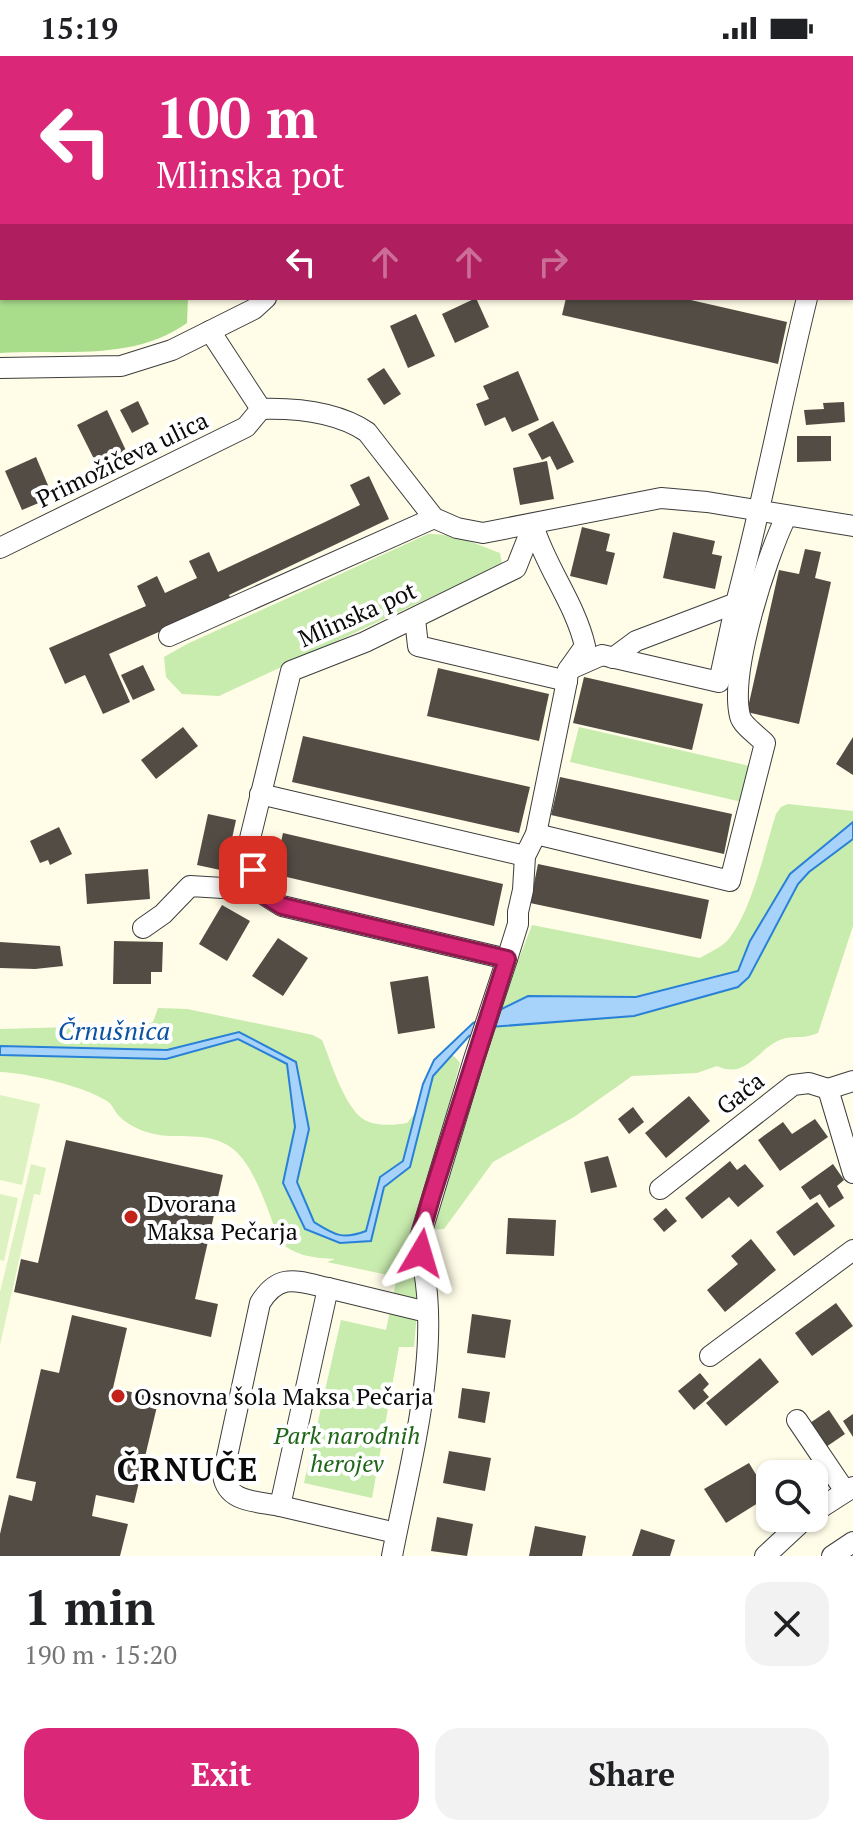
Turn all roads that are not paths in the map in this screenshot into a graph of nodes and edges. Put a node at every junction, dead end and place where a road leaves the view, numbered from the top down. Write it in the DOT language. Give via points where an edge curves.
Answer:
graph roads {
  1 [pos="264,300"];
  2 [pos="807,300"];
  3 [pos="210,331"];
  4 [pos="0,368"];
  5 [pos="261,409"];
  6 [pos="760,513"];
  7 [pos="786,517"];
  8 [pos="434,518"];
  9 [pos="533,525"];
  10 [pos="853,526"];
  11 [pos="0,548"];
  12 [pos="736,603"];
  13 [pos="415,619"];
  14 [pos="169,636"];
  15 [pos="613,658"];
  16 [pos="567,675"];
  17 [pos="728,684"];
  18 [pos="260,794"];
  19 [pos="536,834"];
  20 [pos="525,856"];
  21 [pos="253,870"];
  22 [pos="143,928"];
  23 [pos="507,959"];
  24 [pos="853,1081"];
  25 [pos="828,1089"];
  26 [pos="853,1173"];
  27 [pos="660,1189"];
  28 [pos="853,1250"];
  29 [pos="328,1288"];
  30 [pos="427,1312"];
  31 [pos="710,1356"];
  32 [pos="797,1420"];
  33 [pos="849,1489"];
  34 [pos="828,1503"];
  35 [pos="280,1506"];
  36 [pos="791,1532"];
  37 [pos="396,1533"];
  38 [pos="853,1542"];
  39 [pos="392,1556"];
  40 [pos="765,1556"];
  41 [pos="832,1556"];
  1 -- 3 [label="street"];
  2 -- 6 [label="street"];
  3 -- 4 [label="street" via="121,366"];
  3 -- 5 [label="street"];
  5 -- 8 [label="street" via="311,412 352,422 367,432"];
  5 -- 11 [label="street, Primožičeva ulica" via="246,427"];
  6 -- 7 [label="street"];
  6 -- 9 [label="street" via="661,498"];
  6 -- 12 [label="street"];
  7 -- 10 [label="street"];
  7 -- 17 [label="street"];
  8 -- 9 [label="street" via="483,533"];
  8 -- 14 [label="street"];
  9 -- 13 [label="street, Mlinska pot" via="516,568"];
  9 -- 16 [label="street" via="541,552 579,621 585,646"];
  12 -- 15 [label="street" via="636,641"];
  12 -- 17 [label="street"];
  13 -- 16 [label="street" via="418,646"];
  13 -- 18 [label="street, Mlinska pot" via="291,671"];
  15 -- 16 [label="street" via="602,655"];
  15 -- 17 [label="street"];
  16 -- 19 [label="street"];
  17 -- 19 [label="street" via="740,719 765,743 730,881"];
  18 -- 20 [label="street"];
  18 -- 21 [label="street, Mlinska pot" via="245,859"];
  19 -- 20 [label="street"];
  20 -- 23 [label="street" via="518,924"];
  21 -- 22 [label="street" via="223,888 190,886"];
  21 -- 23 [label="street" via="266,896 282,906"];
  23 -- 30 [label="street" via="418,1244 425,1266"];
  24 -- 25 [label="street"];
  25 -- 26 [label="street"];
  25 -- 27 [label="street, Gača" via="793,1085"];
  28 -- 31 [label="street"];
  29 -- 30 [label="street"];
  29 -- 35 [label="street"];
  29 -- 35 [label="street" via="280,1282 260,1303 224,1487 240,1498"];
  30 -- 37 [label="street" via="420,1414"];
  32 -- 33 [label="street"];
  33 -- 34 [label="street"];
  35 -- 37 [label="street"];
  36 -- 40 [label="street"];
  37 -- 39 [label="street"];
  38 -- 41 [label="street"];
}
